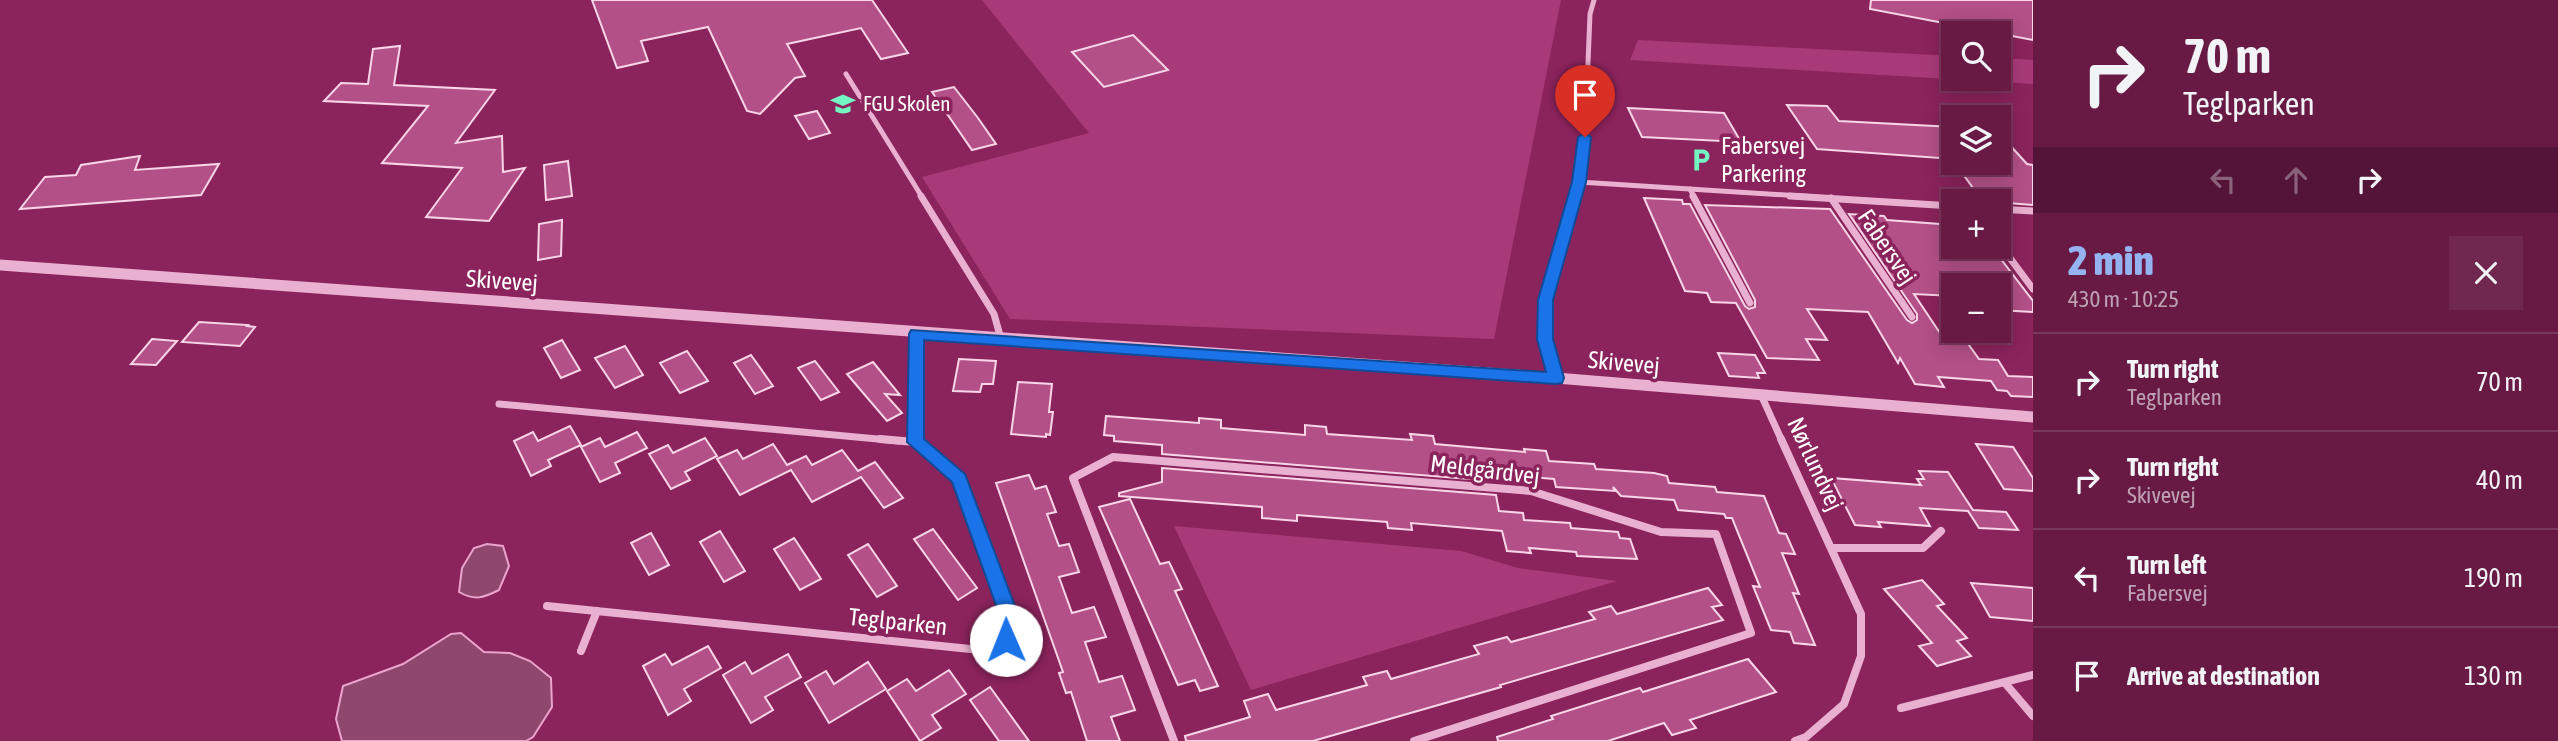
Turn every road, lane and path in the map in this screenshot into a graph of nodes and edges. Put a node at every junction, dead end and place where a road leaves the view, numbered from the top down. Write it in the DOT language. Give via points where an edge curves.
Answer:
graph roads {
  1 [pos="1594,0"];
  2 [pos="846,74"];
  3 [pos="1579,182"];
  4 [pos="1690,189"];
  5 [pos="1831,198"];
  6 [pos="1941,205"];
  7 [pos="2011,209"];
  8 [pos="2033,211"];
  9 [pos="2011,259"];
  10 [pos="0,265"];
  11 [pos="2033,289"];
  12 [pos="1750,303"];
  13 [pos="1912,317"];
  14 [pos="917,334"];
  15 [pos="1002,340"];
  16 [pos="1556,378"];
  17 [pos="1762,397"];
  18 [pos="499,404"];
  19 [pos="2033,416"];
  20 [pos="915,442"];
  21 [pos="1941,531"];
  22 [pos="1832,548"];
  23 [pos="547,606"];
  24 [pos="597,611"];
  25 [pos="581,651"];
  26 [pos="2033,675"];
  27 [pos="2006,683"];
  28 [pos="1901,708"];
  29 [pos="2033,716"];
  30 [pos="1174,741"];
  31 [pos="1414,741"];
  32 [pos="1795,741"];
  1 -- 3 [label="street" via="1588,51 1590,113"];
  2 -- 15 [label="street" via="995,314"];
  3 -- 4 [label="street, Fabersvej"];
  3 -- 16 [label="street" via="1546,300 1545,339"];
  4 -- 5 [label="street, Fabersvej"];
  4 -- 12 [label="street"];
  5 -- 6 [label="street, Fabersvej"];
  5 -- 13 [label="street, Fabersvej"];
  7 -- 8 [label="street"];
  9 -- 11 [label="street"];
  10 -- 14 [label="street, Skivevej"];
  14 -- 15 [label="street, Skivevej"];
  14 -- 20 [label="street"];
  15 -- 16 [label="street, Skivevej"];
  16 -- 17 [label="street, Skivevej"];
  17 -- 19 [label="street, Skivevej"];
  17 -- 22 [label="street, Nørlundvej"];
  18 -- 20 [label="street"];
  20 -- 24 [label="street, Teglparken" via="959,478 1011,622 1006,640 990,650"];
  21 -- 22 [label="street, Nørlundvej" via="1923,548"];
  22 -- 32 [label="street, Nørlundvej" via="1861,614 1861,656 1844,704"];
  23 -- 24 [label="street, Teglparken"];
  24 -- 25 [label="street"];
  26 -- 27 [label="street"];
  27 -- 28 [label="street"];
  27 -- 29 [label="street"];
  30 -- 31 [label="street, Meldgårdvej" via="1073,478 1113,457 1531,491 1661,532 1716,534 1751,633"];
}
